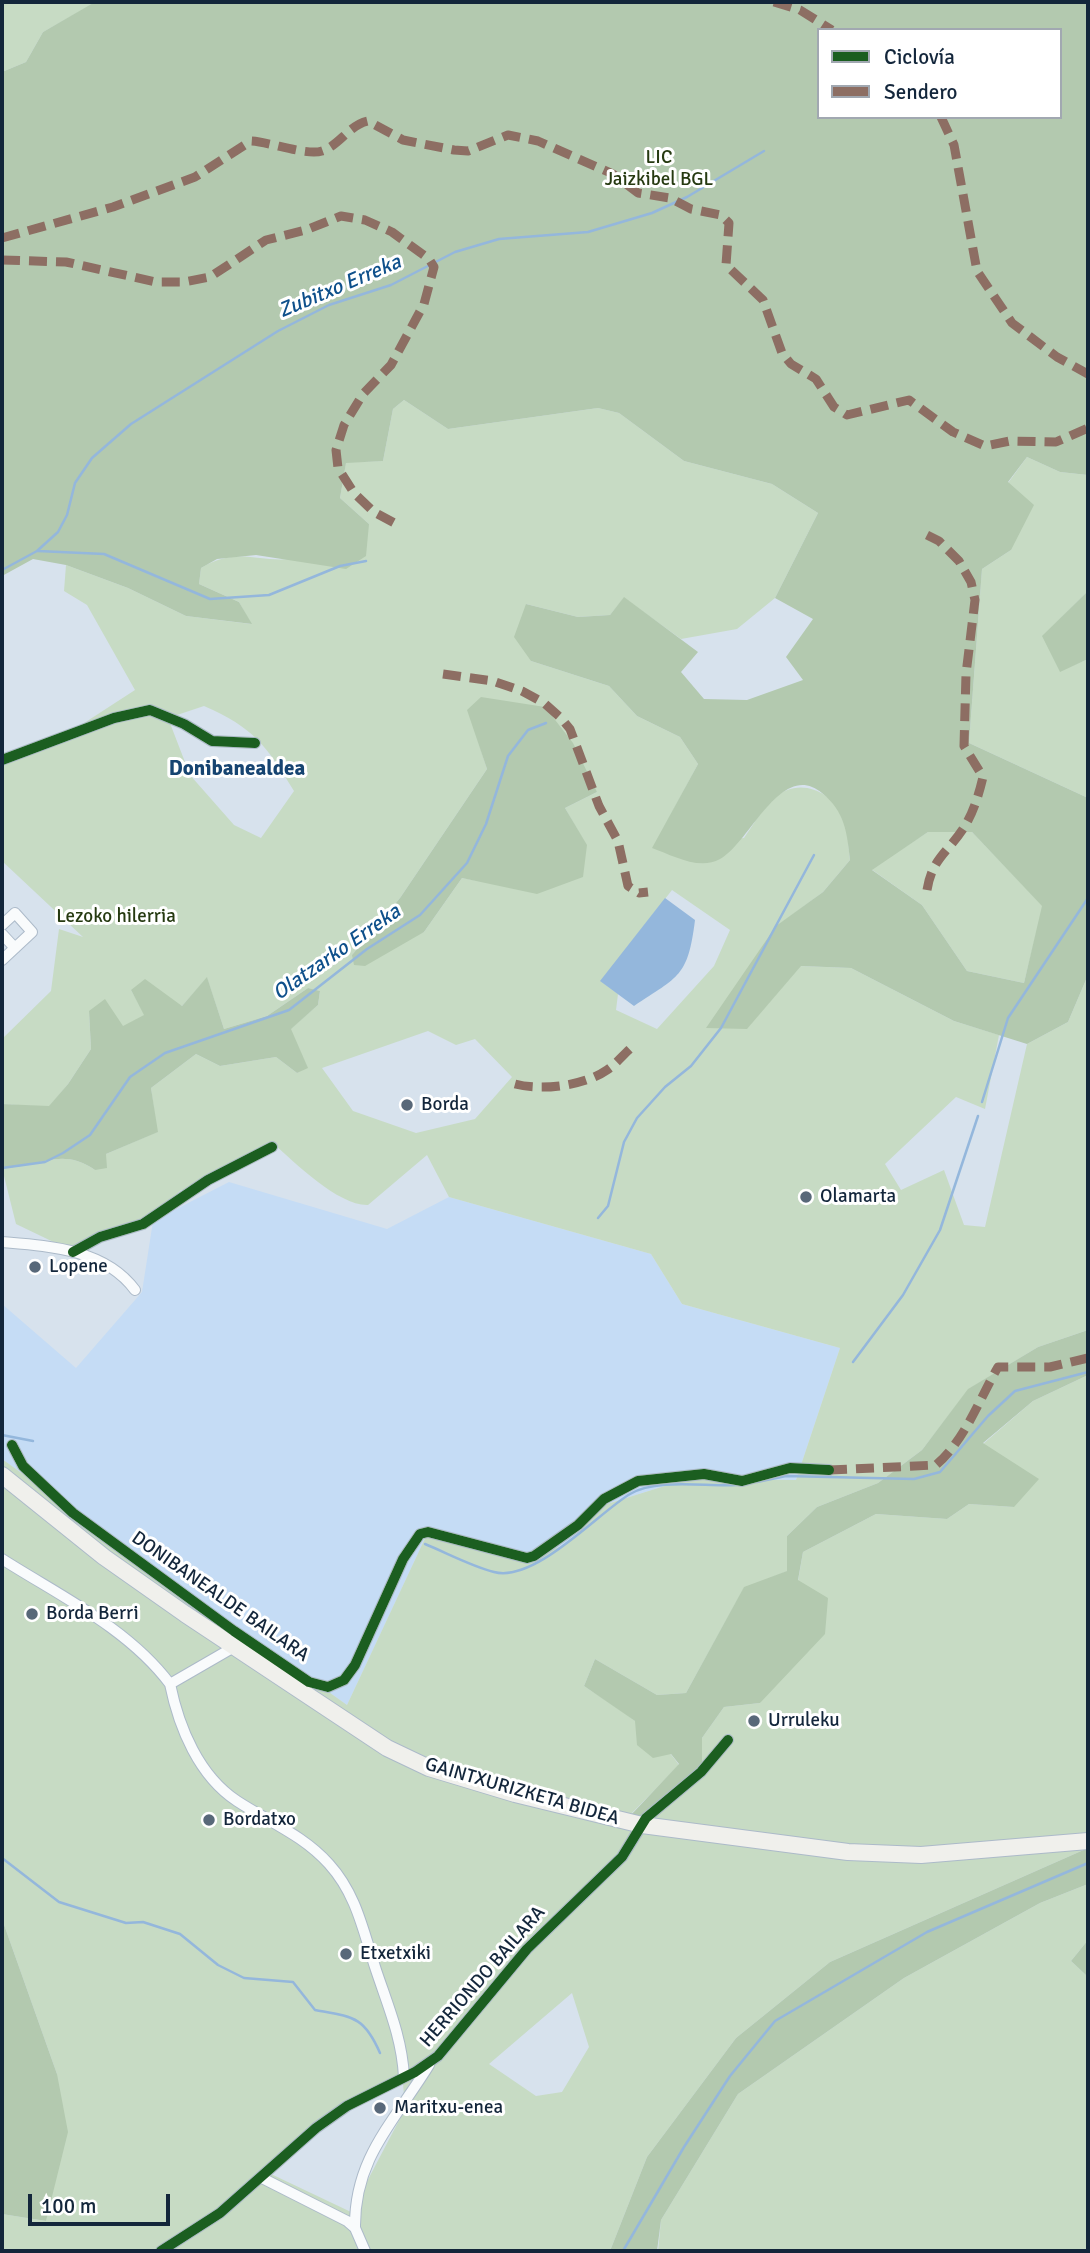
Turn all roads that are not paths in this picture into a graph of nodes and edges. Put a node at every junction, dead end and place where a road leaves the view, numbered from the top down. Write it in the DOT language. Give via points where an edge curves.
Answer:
graph roads {
  1 [pos="255,743"];
  2 [pos="2,760"];
  3 [pos="2,925"];
  4 [pos="2,934"];
  5 [pos="15,948"];
  6 [pos="2,960"];
  7 [pos="272,1147"];
  8 [pos="2,1242"];
  9 [pos="73,1252"];
  10 [pos="135,1290"];
  11 [pos="12,1445"];
  12 [pos="829,1470"];
  13 [pos="2,1475"];
  14 [pos="2,1559"];
  15 [pos="234,1647"];
  16 [pos="170,1684"];
  17 [pos="727,1740"];
  18 [pos="642,1825"];
  19 [pos="1088,1841"];
  20 [pos="430,2063"];
  21 [pos="404,2077"];
  22 [pos="262,2178"];
  23 [pos="355,2228"];
  24 [pos="161,2251"];
  25 [pos="365,2251"];
  1 -- 2 [label="street" via="212,741 184,723 150,710 114,718"];
  3 -- 5 [label="street" via="15,913 32,932"];
  4 -- 5 [label="street"];
  5 -- 6 [label="street"];
  7 -- 9 [label="street" via="208,1180 143,1224 100,1237"];
  8 -- 9 [label="street"];
  9 -- 10 [label="street" via="105,1261"];
  11 -- 12 [label="street, DONIBANEALDE BAILARA" via="23,1466 73,1513 234,1631 309,1682 328,1687 344,1680 355,1665 402,1559 420,1534 527,1558 578,1525 604,1499 638,1481 704,1474 742,1480 790,1468"];
  13 -- 15 [label="main road, GAINTXURIZKETA BIDEA" via="104,1557"];
  14 -- 16 [label="street, HERRIONDO BAILARA" via="83,1608"];
  15 -- 16 [label="street"];
  15 -- 18 [label="main road, GAINTXURIZKETA BIDEA" via="406,1758 515,1794"];
  16 -- 21 [label="street, HERRIONDO BAILARA" via="192,1748 215,1784 303,1839 352,1895 396,2025"];
  17 -- 18 [label="street" via="702,1772"];
  18 -- 19 [label="main road, GAINTXURIZKETA BIDEA" via="848,1852 908,1854"];
  18 -- 20 [label="street, HERRIONDO BAILARA" via="610,1871 527,1949"];
  20 -- 21 [label="street, HERRIONDO BAILARA"];
  20 -- 23 [label="street" via="365,2162 354,2199"];
  21 -- 22 [label="street, HERRIONDO BAILARA" via="316,2128"];
  22 -- 23 [label="street"];
  22 -- 24 [label="street, HERRIONDO BAILARA" via="199,2229"];
  23 -- 25 [label="street"];
}
